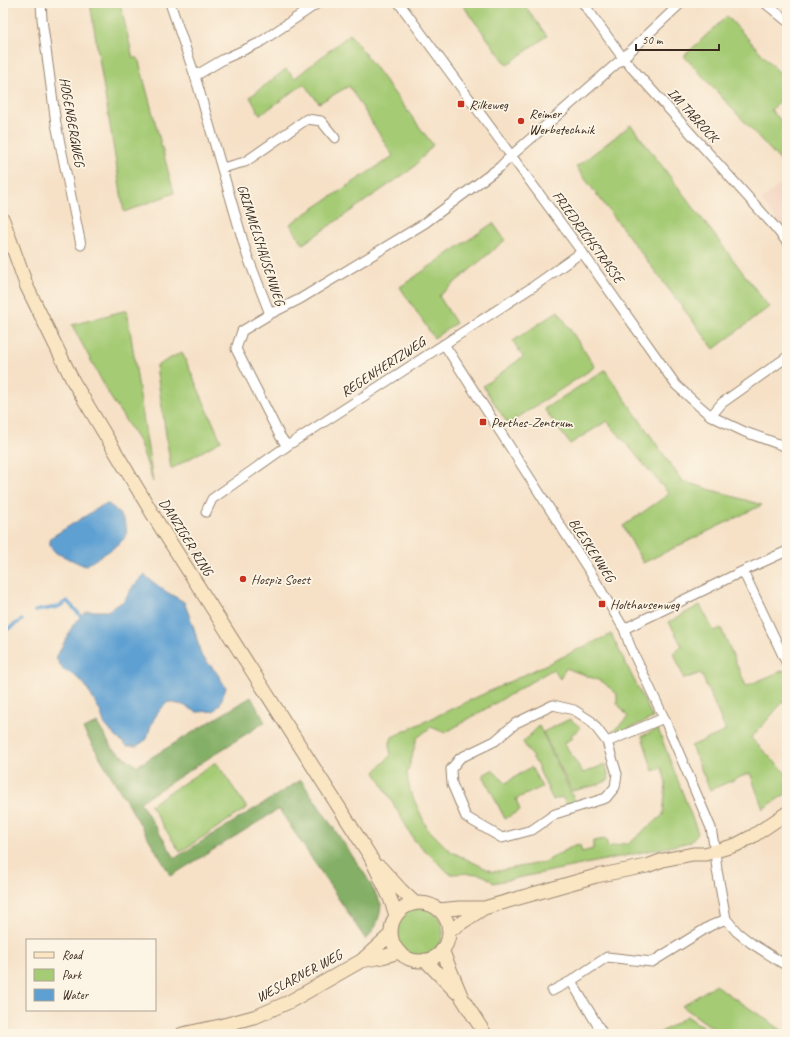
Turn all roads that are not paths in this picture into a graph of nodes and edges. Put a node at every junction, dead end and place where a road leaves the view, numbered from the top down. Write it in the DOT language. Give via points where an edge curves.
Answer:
graph roads {
  1 [pos="41,3"];
  2 [pos="170,3"];
  3 [pos="318,3"];
  4 [pos="399,3"];
  5 [pos="583,3"];
  6 [pos="681,3"];
  7 [pos="765,3"];
  8 [pos="787,21"];
  9 [pos="623,58"];
  10 [pos="195,76"];
  11 [pos="335,138"];
  12 [pos="512,155"];
  13 [pos="222,168"];
  14 [pos="3,220"];
  15 [pos="787,242"];
  16 [pos="82,245"];
  17 [pos="582,252"];
  18 [pos="270,314"];
  19 [pos="444,344"];
  20 [pos="787,357"];
  21 [pos="711,416"];
  22 [pos="287,446"];
  23 [pos="787,447"];
  24 [pos="206,512"];
  25 [pos="787,551"];
  26 [pos="743,571"];
  27 [pos="624,629"];
  28 [pos="787,664"];
  29 [pos="664,718"];
  30 [pos="607,742"];
  31 [pos="787,813"];
  32 [pos="710,853"];
  33 [pos="370,856"];
  34 [pos="416,903"];
  35 [pos="484,908"];
  36 [pos="439,910"];
  37 [pos="396,914"];
  38 [pos="726,919"];
  39 [pos="449,931"];
  40 [pos="391,934"];
  41 [pos="442,950"];
  42 [pos="399,952"];
  43 [pos="425,960"];
  44 [pos="361,962"];
  45 [pos="787,966"];
  46 [pos="571,981"];
  47 [pos="552,991"];
  48 [pos="462,998"];
  49 [pos="182,1034"];
  50 [pos="485,1034"];
  51 [pos="603,1034"];
  1 -- 16 [label="street, HOGENBERGWEG" via="56,124"];
  2 -- 10 [label="street, GRIMMELSHAUSENWEG"];
  3 -- 10 [label="street" via="259,42"];
  4 -- 12 [label="street, FRIEDRICHSTRASSE"];
  5 -- 9 [label="street, IM TABROCK"];
  6 -- 9 [label="street"];
  7 -- 8 [label="street"];
  9 -- 12 [label="street"];
  9 -- 15 [label="street, IM TABROCK"];
  10 -- 13 [label="street, GRIMMELSHAUSENWEG"];
  11 -- 13 [label="street" via="321,122 308,119 245,162"];
  12 -- 17 [label="street, FRIEDRICHSTRASSE"];
  12 -- 18 [label="street" via="500,167 425,223 300,299"];
  13 -- 18 [label="street, GRIMMELSHAUSENWEG" via="247,255"];
  14 -- 33 [label="main road, DANZIGER RING" via="27,287 73,381 158,523"];
  17 -- 19 [label="street, REGENHERTZWEG"];
  17 -- 21 [label="street, FRIEDRICHSTRASSE" via="676,385"];
  18 -- 22 [label="street, GRIMMELSHAUSENWEG" via="242,331 236,349"];
  19 -- 22 [label="street, REGENHERTZWEG"];
  19 -- 27 [label="street, BLESKENWEG" via="598,584"];
  20 -- 21 [label="street" via="722,403"];
  21 -- 23 [label="street, FRIEDRICHSTRASSE"];
  22 -- 24 [label="street, REGENHERTZWEG" via="212,499"];
  25 -- 26 [label="street"];
  26 -- 27 [label="street"];
  26 -- 28 [label="street"];
  27 -- 29 [label="street, BLESKENWEG"];
  29 -- 30 [label="street"];
  29 -- 32 [label="street, BLESKENWEG" via="711,828"];
  30 -- 30 [label="street" via="591,721 574,710 554,706 516,723 495,741 460,758 451,769 452,784 466,817 502,838 532,830 555,814 606,798 615,787 617,774"];
  31 -- 32 [label="main road" via="736,845"];
  32 -- 35 [label="main road" via="692,854 596,876"];
  32 -- 38 [label="street, BLESKENWEG"];
  33 -- 34 [label="main road, DANZIGER RING"];
  33 -- 37 [label="main road, DANZIGER RING"];
  34 -- 36 [label="main road" via="428,904"];
  34 -- 37 [label="main road" via="404,907"];
  35 -- 36 [label="main road"];
  35 -- 39 [label="main road"];
  36 -- 39 [label="main road" via="447,921"];
  37 -- 40 [label="main road"];
  38 -- 45 [label="street" via="751,943"];
  38 -- 46 [label="street" via="652,962 607,957"];
  39 -- 41 [label="main road"];
  40 -- 42 [label="main road" via="393,944"];
  40 -- 44 [label="main road, WESLARNER WEG"];
  41 -- 43 [label="main road"];
  41 -- 48 [label="main road"];
  42 -- 43 [label="main road" via="406,958"];
  42 -- 44 [label="main road, WESLARNER WEG"];
  43 -- 48 [label="main road"];
  44 -- 49 [label="main road, WESLARNER WEG" via="289,1002 257,1016"];
  46 -- 47 [label="street"];
  46 -- 51 [label="street"];
  48 -- 50 [label="main road"];
}
